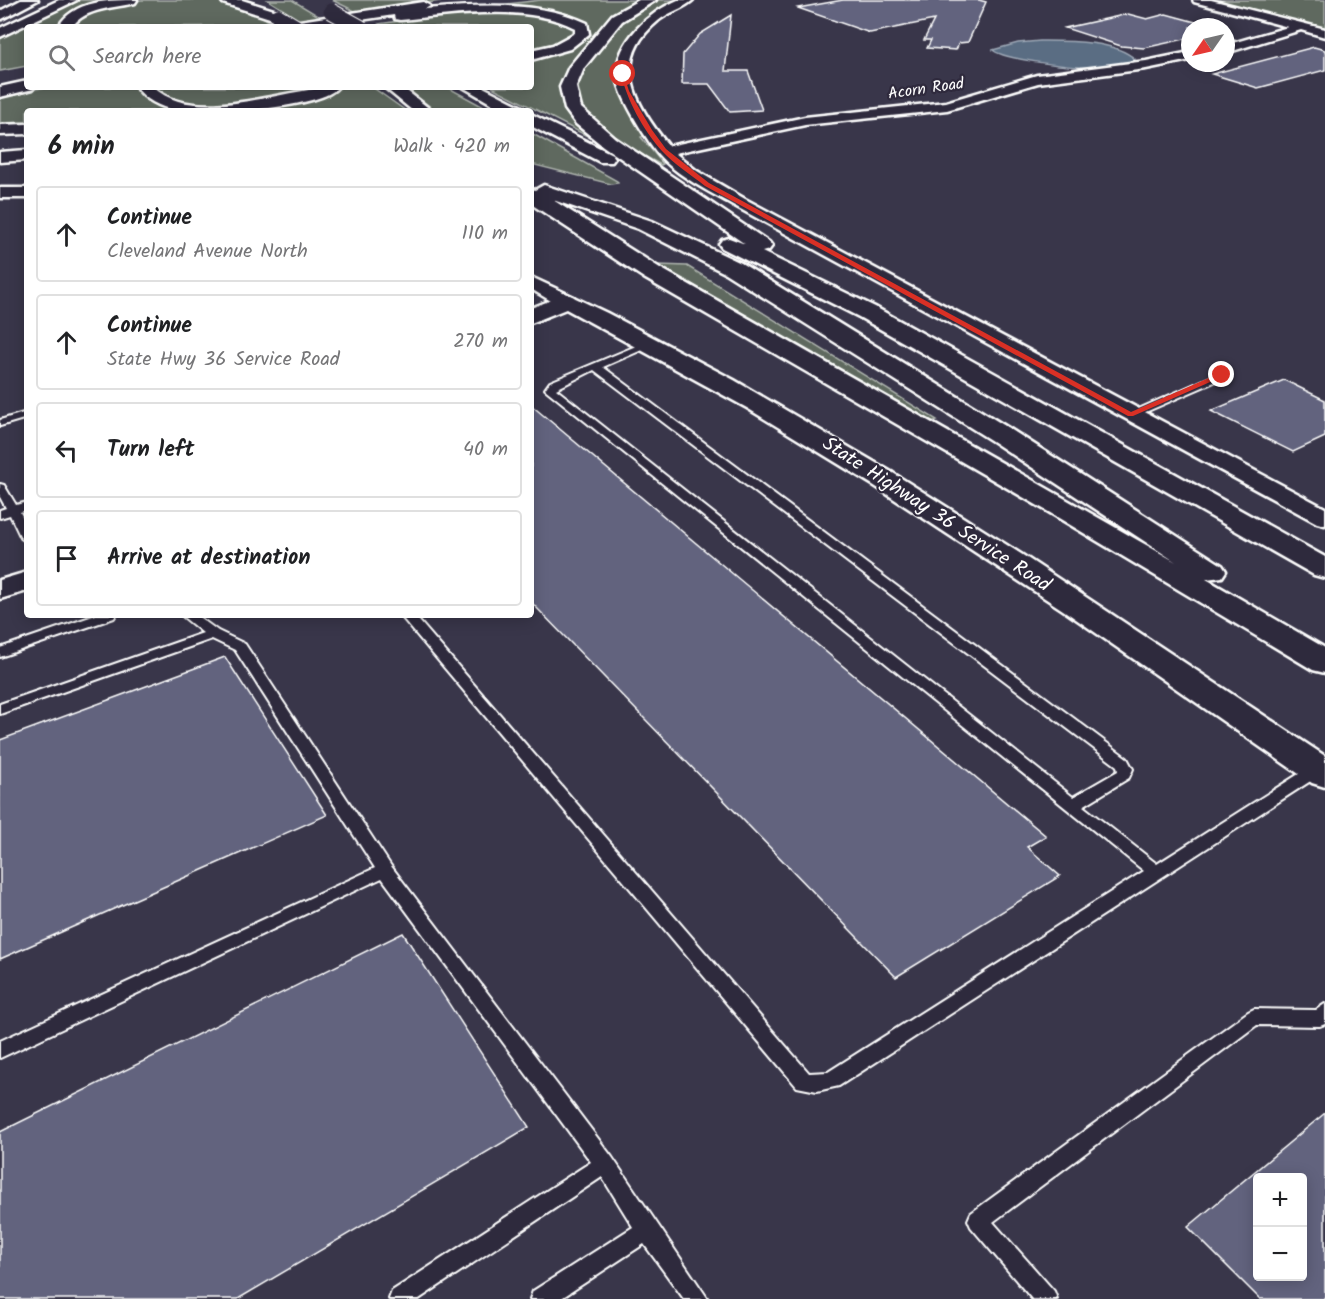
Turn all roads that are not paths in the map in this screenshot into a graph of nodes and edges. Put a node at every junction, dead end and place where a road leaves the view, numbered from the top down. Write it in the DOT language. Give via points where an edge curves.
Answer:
graph roads {
  1 [pos="31,0"];
  2 [pos="70,0"];
  3 [pos="130,0"];
  4 [pos="228,0"];
  5 [pos="252,0"];
  6 [pos="469,0"];
  7 [pos="514,0"];
  8 [pos="649,0"];
  9 [pos="688,0"];
  10 [pos="1198,0"];
  11 [pos="326,8"];
  12 [pos="0,16"];
  13 [pos="400,16"];
  14 [pos="283,21"];
  15 [pos="66,24"];
  16 [pos="351,24"];
  17 [pos="355,24"];
  18 [pos="1302,27"];
  19 [pos="0,33"];
  20 [pos="1325,33"];
  21 [pos="1235,46"];
  22 [pos="534,54"];
  23 [pos="1181,58"];
  24 [pos="24,87"];
  25 [pos="147,90"];
  26 [pos="321,90"];
  27 [pos="396,90"];
  28 [pos="477,90"];
  29 [pos="0,92"];
  30 [pos="222,108"];
  31 [pos="222,108"];
  32 [pos="420,108"];
  33 [pos="510,108"];
  34 [pos="534,121"];
  35 [pos="24,129"];
  36 [pos="0,130"];
  37 [pos="664,151"];
  38 [pos="24,155"];
  39 [pos="0,157"];
  40 [pos="534,176"];
  41 [pos="534,188"];
  42 [pos="0,193"];
  43 [pos="24,193"];
  44 [pos="534,197"];
  45 [pos="744,234"];
  46 [pos="534,284"];
  47 [pos="567,301"];
  48 [pos="867,312"];
  49 [pos="534,315"];
  50 [pos="648,344"];
  51 [pos="595,366"];
  52 [pos="1222,375"];
  53 [pos="1130,415"];
  54 [pos="24,416"];
  55 [pos="0,423"];
  56 [pos="0,487"];
  57 [pos="24,507"];
  58 [pos="1319,508"];
  59 [pos="13,510"];
  60 [pos="0,514"];
  61 [pos="24,532"];
  62 [pos="1325,568"];
  63 [pos="24,582"];
  64 [pos="0,590"];
  65 [pos="100,618"];
  66 [pos="192,618"];
  67 [pos="410,618"];
  68 [pos="213,634"];
  69 [pos="1325,644"];
  70 [pos="0,653"];
  71 [pos="1325,662"];
  72 [pos="0,709"];
  73 [pos="1322,772"];
  74 [pos="1072,805"];
  75 [pos="385,870"];
  76 [pos="1156,872"];
  77 [pos="1323,1018"];
  78 [pos="0,1050"];
  79 [pos="605,1164"];
  80 [pos="647,1230"];
  81 [pos="400,1299"];
  82 [pos="541,1299"];
  83 [pos="697,1299"];
  84 [pos="1046,1299"];
  1 -- 12 [label="main road"];
  2 -- 19 [label="main road"];
  3 -- 15 [label="main road" via="83,12"];
  4 -- 14 [label="main road"];
  5 -- 14 [label="main road"];
  6 -- 14 [label="main road"];
  7 -- 13 [label="main road"];
  8 -- 45 [label="main road" via="617,18 577,66 571,77 569,98 594,131"];
  9 -- 37 [label="street" via="648,22 636,38 623,74 627,91"];
  10 -- 18 [label="street"];
  11 -- 17 [label="main road, bridge"];
  13 -- 16 [label="main road"];
  13 -- 22 [label="main road" via="516,9 558,14 582,26 582,34 575,40"];
  18 -- 20 [label="street"];
  18 -- 21 [label="street"];
  23 -- 37 [label="street, Acorn Road" via="1037,79 954,105 805,121"];
  24 -- 29 [label="main road"];
  25 -- 31 [label="main road" via="163,102"];
  26 -- 30 [label="main road" via="289,101"];
  27 -- 32 [label="main road"];
  28 -- 33 [label="main road"];
  34 -- 45 [label="main road"];
  35 -- 36 [label="main road"];
  37 -- 53 [label="street" via="707,184"];
  38 -- 39 [label="main road"];
  40 -- 48 [label="main road" via="672,220"];
  41 -- 69 [label="main road" via="645,225 733,268 1011,441"];
  42 -- 43 [label="street"];
  44 -- 71 [label="main road" via="652,273"];
  45 -- 48 [label="main road"];
  46 -- 47 [label="street, State Highway 36 Service Road"];
  47 -- 49 [label="main road"];
  47 -- 50 [label="main road, State Highway 36 Service Road"];
  48 -- 62 [label="main road"];
  50 -- 51 [label="lane"];
  50 -- 73 [label="main road, State Highway 36 Service Road" via="818,439 981,541"];
  51 -- 74 [label="lane" via="550,389"];
  51 -- 74 [label="lane" via="1122,762 1124,774"];
  52 -- 53 [label="lane"];
  53 -- 58 [label="street"];
  54 -- 55 [label="lane"];
  56 -- 59 [label="lane"];
  57 -- 59 [label="lane"];
  59 -- 60 [label="lane"];
  59 -- 61 [label="lane"];
  63 -- 64 [label="main road"];
  65 -- 70 [label="lane"];
  66 -- 68 [label="lane"];
  67 -- 76 [label="lane" via="804,1081 832,1080"];
  68 -- 72 [label="lane"];
  68 -- 75 [label="lane" via="240,647"];
  73 -- 76 [label="lane"];
  74 -- 76 [label="lane"];
  75 -- 78 [label="lane"];
  75 -- 79 [label="lane"];
  77 -- 84 [label="lane" via="1254,1017 978,1220"];
  79 -- 80 [label="lane"];
  79 -- 81 [label="lane"];
  80 -- 82 [label="lane"];
  80 -- 83 [label="lane"];
}
